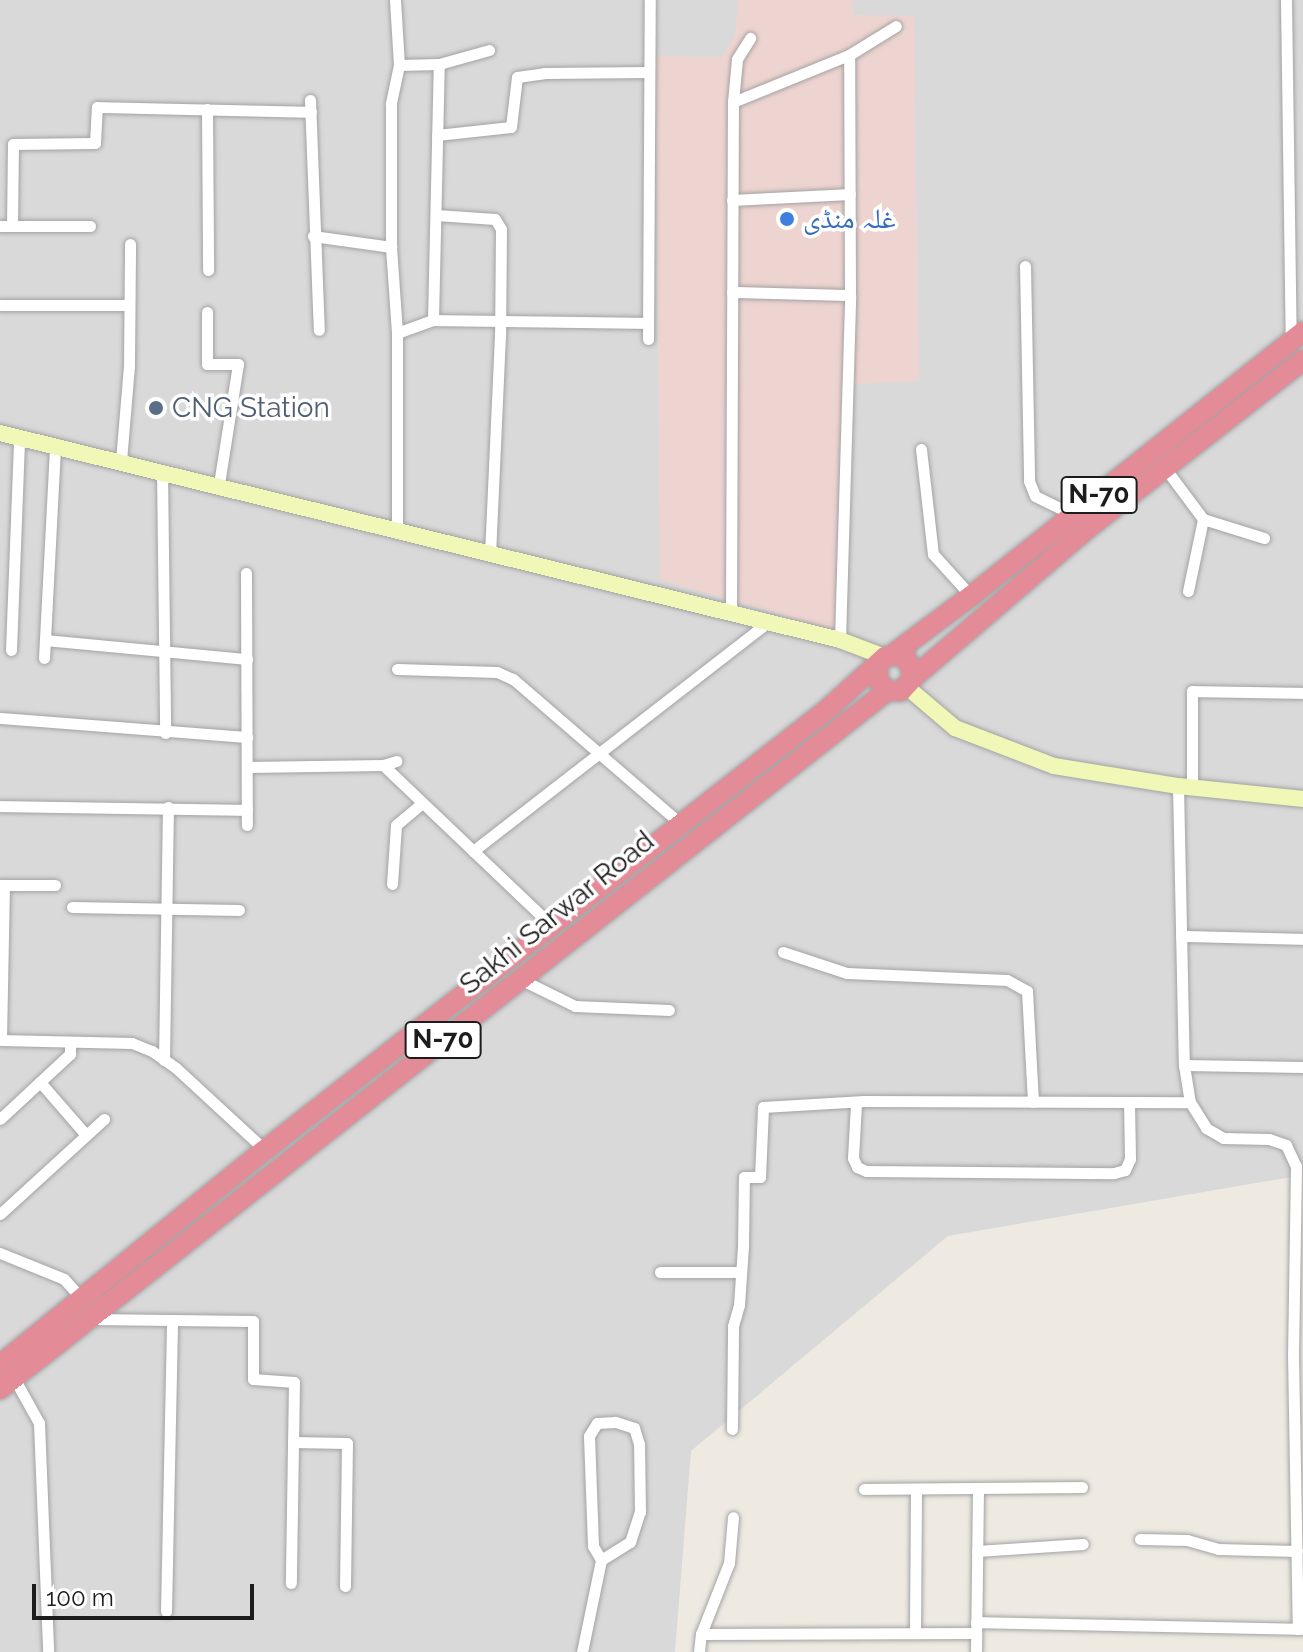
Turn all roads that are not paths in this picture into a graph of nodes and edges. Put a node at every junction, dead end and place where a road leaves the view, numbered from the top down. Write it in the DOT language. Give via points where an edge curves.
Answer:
graph roads {
  1 [pos="395,0"];
  2 [pos="650,0"];
  3 [pos="1286,0"];
  4 [pos="896,26"];
  5 [pos="750,38"];
  6 [pos="489,50"];
  7 [pos="849,55"];
  8 [pos="439,64"];
  9 [pos="399,65"];
  10 [pos="649,72"];
  11 [pos="733,102"];
  12 [pos="207,109"];
  13 [pos="437,135"];
  14 [pos="850,194"];
  15 [pos="732,200"];
  16 [pos="436,215"];
  17 [pos="6,226"];
  18 [pos="90,226"];
  19 [pos="313,236"];
  20 [pos="130,244"];
  21 [pos="391,247"];
  22 [pos="1025,266"];
  23 [pos="208,270"];
  24 [pos="732,292"];
  25 [pos="850,295"];
  26 [pos="0,305"];
  27 [pos="129,305"];
  28 [pos="207,312"];
  29 [pos="433,320"];
  30 [pos="500,322"];
  31 [pos="648,323"];
  32 [pos="319,330"];
  33 [pos="397,333"];
  34 [pos="1297,337"];
  35 [pos="648,339"];
  36 [pos="1303,360"];
  37 [pos="0,433"];
  38 [pos="19,437"];
  39 [pos="55,446"];
  40 [pos="921,449"];
  41 [pos="121,461"];
  42 [pos="1165,468"];
  43 [pos="162,470"];
  44 [pos="219,484"];
  45 [pos="1074,515"];
  46 [pos="1203,519"];
  47 [pos="397,529"];
  48 [pos="1264,538"];
  49 [pos="490,552"];
  50 [pos="246,573"];
  51 [pos="1188,591"];
  52 [pos="971,596"];
  53 [pos="731,613"];
  54 [pos="768,622"];
  55 [pos="45,640"];
  56 [pos="840,640"];
  57 [pos="11,650"];
  58 [pos="164,650"];
  59 [pos="44,658"];
  60 [pos="247,659"];
  61 [pos="885,659"];
  62 [pos="397,669"];
  63 [pos="903,685"];
  64 [pos="1303,693"];
  65 [pos="0,718"];
  66 [pos="165,733"];
  67 [pos="247,737"];
  68 [pos="600,753"];
  69 [pos="396,761"];
  70 [pos="383,765"];
  71 [pos="247,767"];
  72 [pos="1185,787"];
  73 [pos="1303,799"];
  74 [pos="422,803"];
  75 [pos="0,806"];
  76 [pos="168,807"];
  77 [pos="247,810"];
  78 [pos="247,825"];
  79 [pos="682,825"];
  80 [pos="473,851"];
  81 [pos="392,884"];
  82 [pos="2,885"];
  83 [pos="55,885"];
  84 [pos="72,907"];
  85 [pos="166,910"];
  86 [pos="239,910"];
  87 [pos="552,926"];
  88 [pos="1181,936"];
  89 [pos="1303,939"];
  90 [pos="783,952"];
  91 [pos="519,979"];
  92 [pos="669,1010"];
  93 [pos="1,1040"];
  94 [pos="70,1042"];
  95 [pos="164,1060"];
  96 [pos="1184,1065"];
  97 [pos="1303,1067"];
  98 [pos="40,1082"];
  99 [pos="1033,1102"];
  100 [pos="1129,1102"];
  101 [pos="1190,1102"];
  102 [pos="856,1104"];
  103 [pos="0,1119"];
  104 [pos="104,1119"];
  105 [pos="86,1135"];
  106 [pos="265,1150"];
  107 [pos="0,1214"];
  108 [pos="0,1253"];
  109 [pos="660,1272"];
  110 [pos="741,1272"];
  111 [pos="86,1310"];
  112 [pos="172,1320"];
  113 [pos="5,1377"];
  114 [pos="732,1429"];
  115 [pos="293,1442"];
  116 [pos="1082,1487"];
  117 [pos="978,1488"];
  118 [pos="864,1489"];
  119 [pos="916,1489"];
  120 [pos="733,1517"];
  121 [pos="1140,1539"];
  122 [pos="1083,1544"];
  123 [pos="977,1551"];
  124 [pos="1297,1551"];
  125 [pos="601,1560"];
  126 [pos="291,1583"];
  127 [pos="345,1586"];
  128 [pos="166,1611"];
  129 [pos="976,1628"];
  130 [pos="1301,1629"];
  131 [pos="915,1633"];
  132 [pos="701,1634"];
  133 [pos="48,1652"];
  134 [pos="582,1652"];
  135 [pos="699,1652"];
  136 [pos="976,1652"];
  1 -- 9 [label="street"];
  2 -- 10 [label="street"];
  3 -- 34 [label="street"];
  4 -- 7 [label="street"];
  5 -- 11 [label="street" via="737,59"];
  6 -- 8 [label="street"];
  7 -- 11 [label="street"];
  7 -- 14 [label="street"];
  8 -- 9 [label="street"];
  8 -- 13 [label="street"];
  9 -- 21 [label="street" via="391,104"];
  10 -- 13 [label="street" via="517,77 511,127"];
  10 -- 31 [label="street"];
  11 -- 15 [label="street"];
  12 -- 17 [label="street" via="97,107 95,143 13,144"];
  12 -- 19 [label="street" via="310,106"];
  12 -- 23 [label="street"];
  13 -- 16 [label="street"];
  14 -- 15 [label="street"];
  14 -- 25 [label="street"];
  15 -- 24 [label="street"];
  16 -- 29 [label="street"];
  16 -- 30 [label="street" via="499,223"];
  17 -- 18 [label="street"];
  19 -- 21 [label="street"];
  19 -- 32 [label="street"];
  20 -- 27 [label="street"];
  21 -- 33 [label="street"];
  22 -- 45 [label="street" via="1029,481 1035,496"];
  24 -- 25 [label="street"];
  24 -- 53 [label="street"];
  25 -- 56 [label="street"];
  26 -- 27 [label="street"];
  27 -- 41 [label="street"];
  28 -- 44 [label="street" via="207,364 238,364"];
  29 -- 30 [label="street"];
  29 -- 33 [label="street"];
  30 -- 31 [label="street"];
  30 -- 49 [label="street"];
  31 -- 35 [label="street"];
  33 -- 47 [label="street"];
  34 -- 45 [label="highway, N-70"];
  36 -- 42 [label="highway, N-70"];
  37 -- 38 [label="main road"];
  38 -- 39 [label="main road"];
  38 -- 57 [label="street"];
  39 -- 41 [label="main road"];
  39 -- 55 [label="street"];
  40 -- 52 [label="street" via="933,554"];
  41 -- 43 [label="main road"];
  42 -- 46 [label="street"];
  42 -- 63 [label="highway, N-70"];
  43 -- 44 [label="main road"];
  43 -- 58 [label="street"];
  44 -- 47 [label="main road"];
  45 -- 52 [label="highway, N-70"];
  46 -- 48 [label="street"];
  46 -- 51 [label="street"];
  47 -- 49 [label="main road"];
  49 -- 53 [label="main road"];
  50 -- 60 [label="street"];
  52 -- 61 [label="highway, N-70"];
  53 -- 54 [label="main road"];
  54 -- 56 [label="main road"];
  54 -- 68 [label="street"];
  55 -- 58 [label="street"];
  55 -- 59 [label="street"];
  56 -- 61 [label="main road"];
  58 -- 60 [label="street"];
  58 -- 66 [label="street"];
  60 -- 67 [label="street"];
  61 -- 63 [label="highway" via="878,680"];
  61 -- 63 [label="highway" via="900,655 911,663"];
  61 -- 79 [label="highway, Sakhi Sarwar Road / N-70"];
  62 -- 68 [label="street" via="497,672 513,679"];
  63 -- 72 [label="main road" via="955,728 1054,766"];
  63 -- 91 [label="highway, Sakhi Sarwar Road / N-70"];
  64 -- 72 [label="street" via="1192,691"];
  65 -- 66 [label="street"];
  66 -- 67 [label="street"];
  67 -- 71 [label="street"];
  68 -- 79 [label="street"];
  68 -- 80 [label="street"];
  69 -- 70 [label="street"];
  70 -- 71 [label="street"];
  70 -- 74 [label="street"];
  71 -- 77 [label="street"];
  72 -- 73 [label="main road"];
  72 -- 88 [label="street"];
  74 -- 80 [label="street"];
  74 -- 81 [label="street" via="396,825"];
  75 -- 76 [label="street"];
  76 -- 77 [label="street"];
  76 -- 85 [label="street"];
  77 -- 78 [label="street"];
  79 -- 87 [label="highway, Sakhi Sarwar Road / N-70"];
  80 -- 87 [label="street"];
  82 -- 83 [label="street"];
  82 -- 93 [label="street"];
  84 -- 85 [label="street"];
  85 -- 86 [label="street"];
  85 -- 95 [label="street"];
  87 -- 106 [label="highway, Sakhi Sarwar Road / N-70"];
  88 -- 89 [label="street"];
  88 -- 96 [label="street"];
  90 -- 99 [label="street" via="847,973 1007,980 1027,991"];
  91 -- 92 [label="street" via="575,1006"];
  91 -- 111 [label="highway, Sakhi Sarwar Road / N-70"];
  93 -- 94 [label="street"];
  94 -- 95 [label="street" via="132,1043"];
  94 -- 98 [label="street" via="70,1054"];
  95 -- 106 [label="street"];
  96 -- 97 [label="street"];
  96 -- 101 [label="street"];
  98 -- 103 [label="street"];
  98 -- 105 [label="street"];
  99 -- 100 [label="street"];
  99 -- 102 [label="street"];
  100 -- 101 [label="street"];
  100 -- 102 [label="street" via="1130,1159 1125,1170 1114,1173 866,1171 853,1158"];
  101 -- 124 [label="street" via="1206,1128 1223,1138 1269,1139 1286,1145 1296,1166"];
  102 -- 110 [label="street" via="763,1107 760,1177 744,1177"];
  104 -- 105 [label="street"];
  105 -- 107 [label="street"];
  106 -- 111 [label="highway, Sakhi Sarwar Road / N-70"];
  108 -- 111 [label="street" via="64,1279"];
  109 -- 110 [label="street"];
  110 -- 114 [label="street" via="733,1326"];
  111 -- 112 [label="street"];
  111 -- 113 [label="highway, Sakhi Sarwar Road / N-70"];
  112 -- 115 [label="street" via="253,1321 253,1379 294,1382"];
  112 -- 128 [label="street"];
  113 -- 133 [label="street" via="39,1423"];
  115 -- 126 [label="street"];
  115 -- 127 [label="street" via="347,1443"];
  116 -- 117 [label="street"];
  117 -- 119 [label="street"];
  117 -- 123 [label="street"];
  118 -- 119 [label="street"];
  119 -- 131 [label="street"];
  120 -- 132 [label="street" via="729,1563"];
  121 -- 124 [label="street" via="1187,1540 1218,1549"];
  122 -- 123 [label="street"];
  123 -- 129 [label="street"];
  124 -- 130 [label="street"];
  125 -- 125 [label="street" via="630,1542 640,1512 639,1444 634,1428 615,1422 597,1423 589,1436 593,1546"];
  125 -- 134 [label="street"];
  129 -- 130 [label="street"];
  129 -- 131 [label="street"];
  129 -- 136 [label="street"];
  131 -- 132 [label="street"];
  132 -- 135 [label="street"];
}
